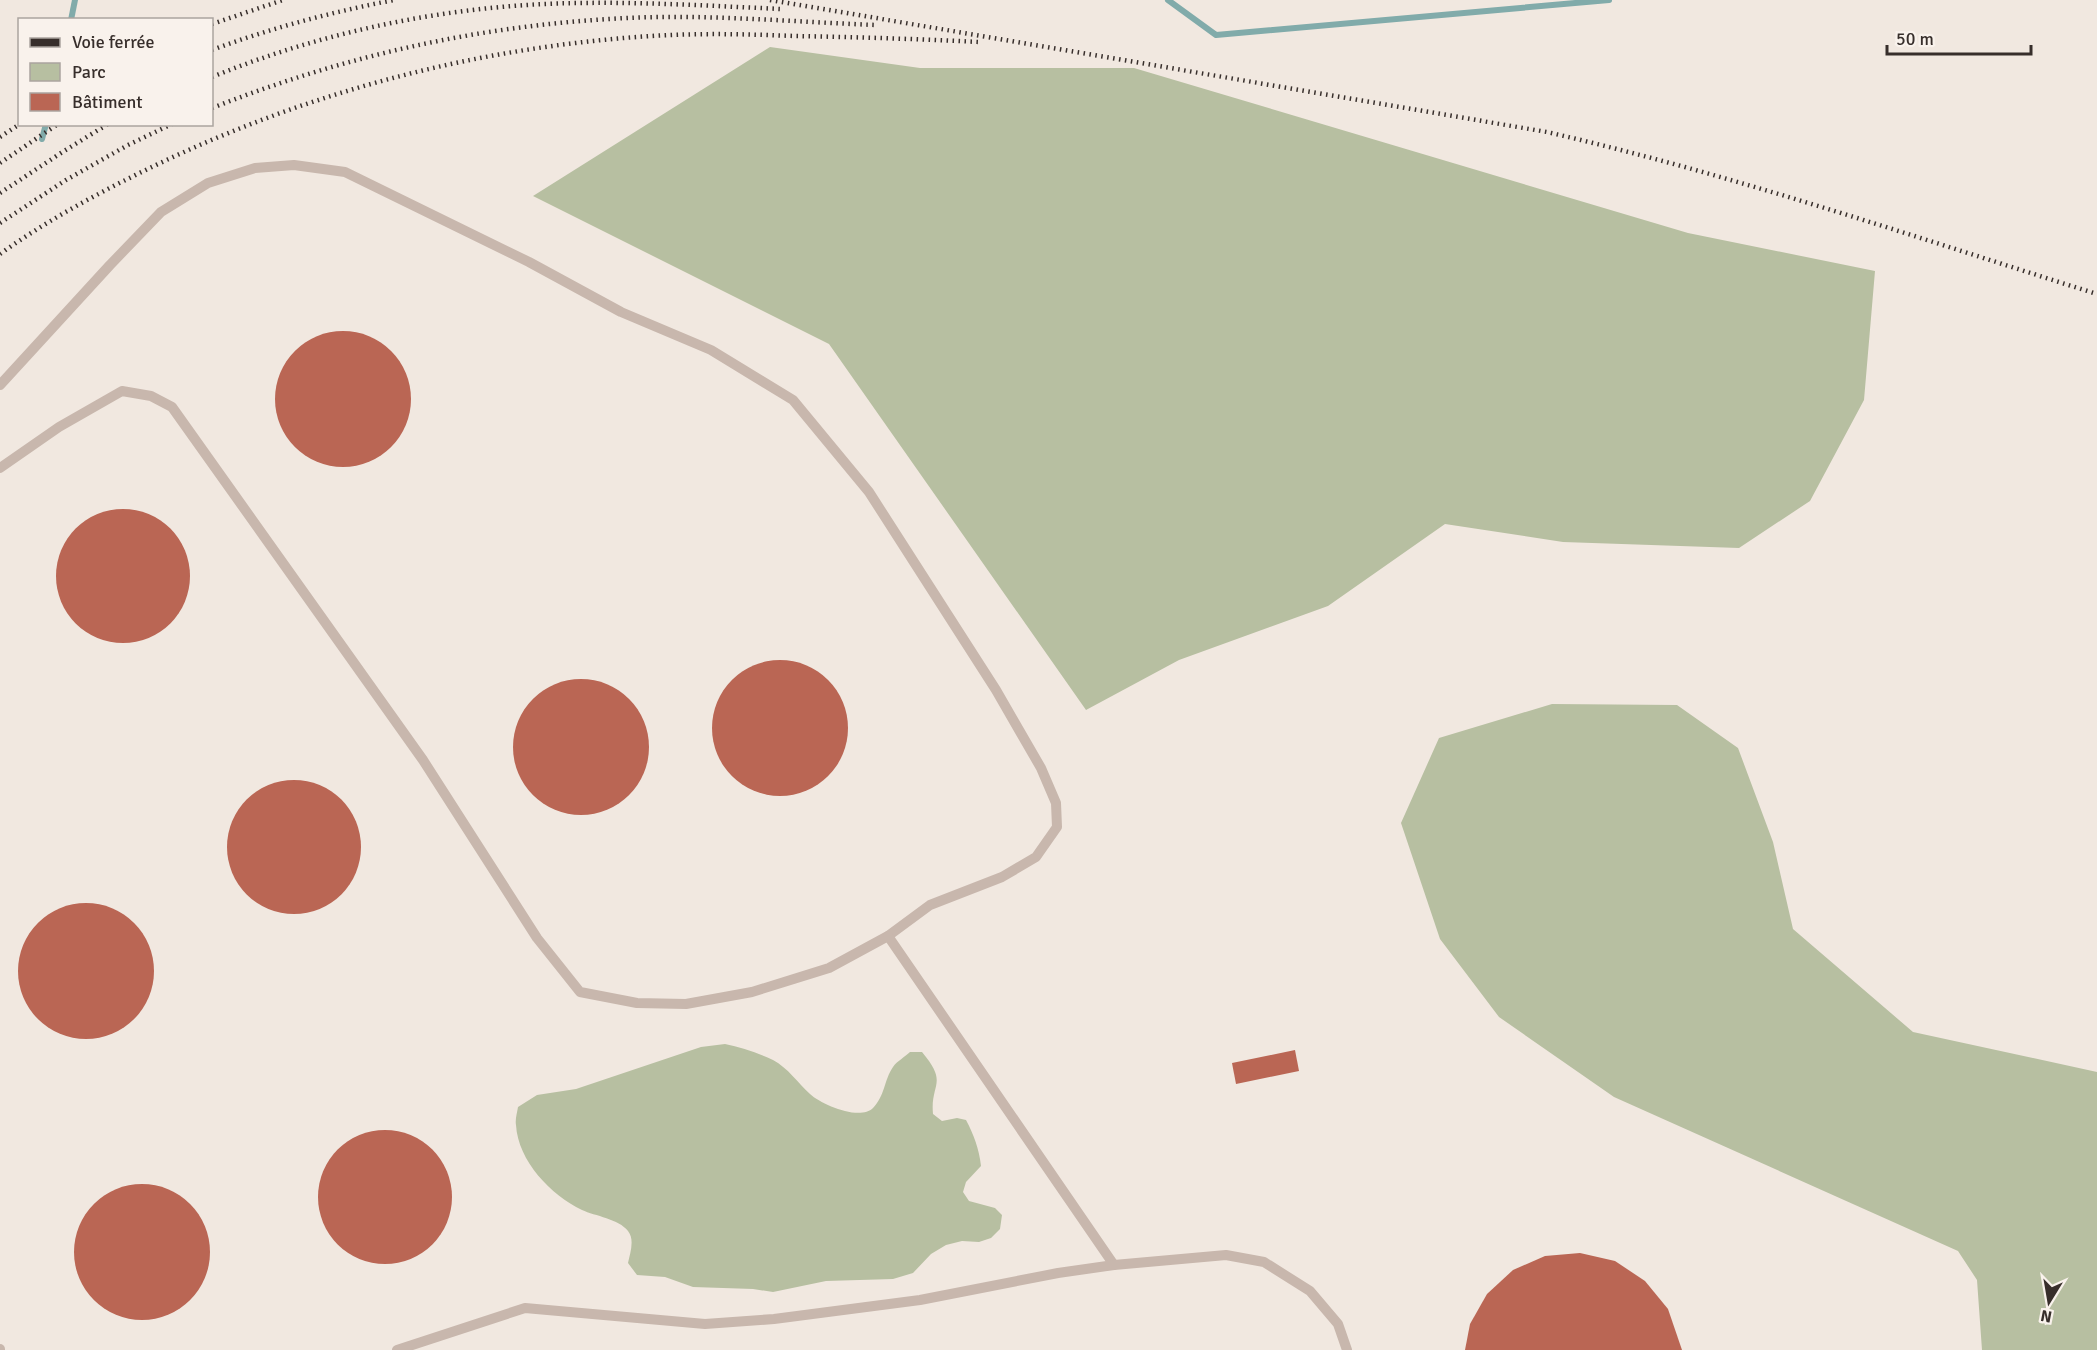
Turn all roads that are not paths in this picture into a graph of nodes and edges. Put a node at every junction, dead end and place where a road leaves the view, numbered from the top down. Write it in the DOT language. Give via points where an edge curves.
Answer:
graph roads {
  1 [pos="0,385"];
  2 [pos="0,468"];
  3 [pos="888,936"];
  4 [pos="1114,1265"];
  5 [pos="397,1350"];
  6 [pos="1347,1350"];
  1 -- 3 [label="lane" via="161,212 208,183 255,168 294,165 345,172 621,312 711,350 794,400 869,492 996,690 1041,768 1056,803 1057,827 1036,858 1002,878 930,905"];
  2 -- 3 [label="lane" via="122,390 151,396 172,407 423,760 537,939 580,992 637,1003 686,1004 752,992 829,968"];
  3 -- 4 [label="lane"];
  4 -- 5 [label="lane" via="920,1300 762,1320 705,1324 525,1308"];
  4 -- 6 [label="lane" via="1226,1255 1264,1263 1310,1291 1338,1324"];
}
